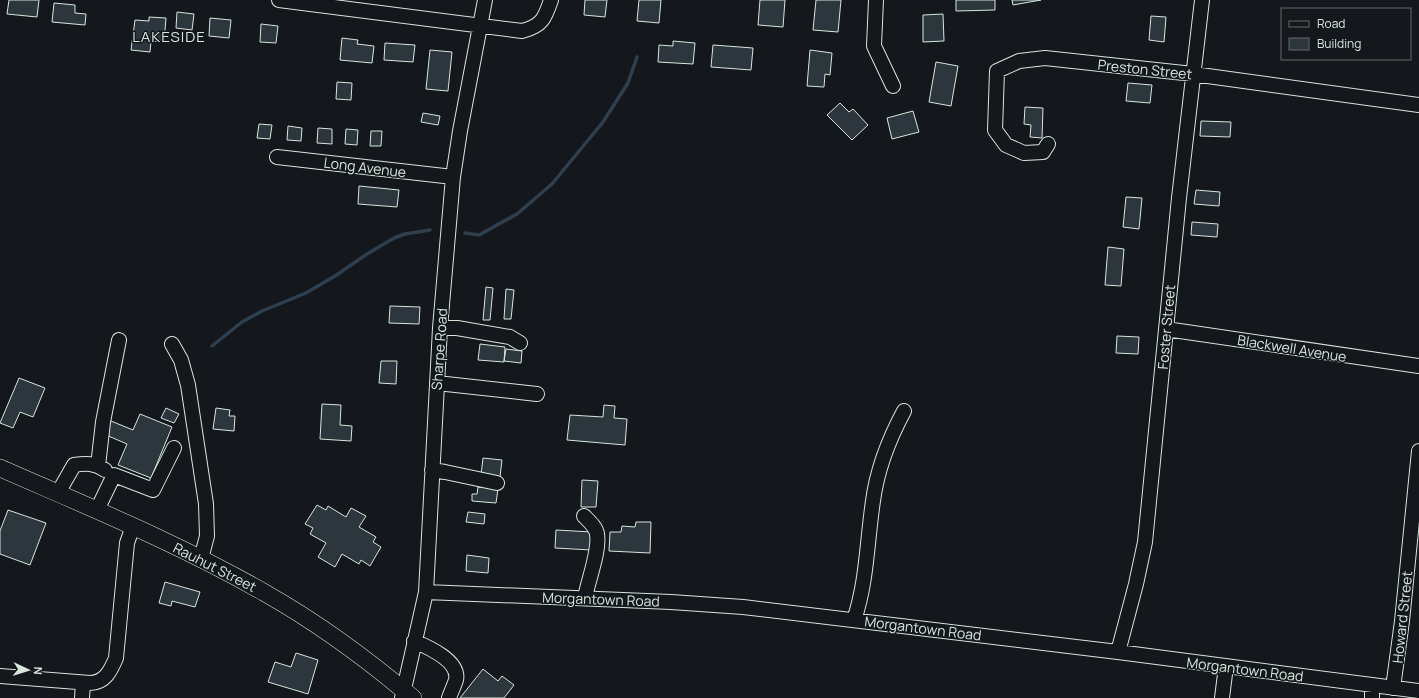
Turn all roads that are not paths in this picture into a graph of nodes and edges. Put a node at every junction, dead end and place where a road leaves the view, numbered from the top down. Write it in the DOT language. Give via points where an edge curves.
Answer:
graph roads {
  1 [pos="283,0"];
  2 [pos="485,0"];
  3 [pos="551,0"];
  4 [pos="876,0"];
  5 [pos="1202,0"];
  6 [pos="480,25"];
  7 [pos="1193,74"];
  8 [pos="893,86"];
  9 [pos="1419,105"];
  10 [pos="1048,144"];
  11 [pos="277,157"];
  12 [pos="453,177"];
  13 [pos="440,328"];
  14 [pos="1166,329"];
  15 [pos="119,340"];
  16 [pos="520,343"];
  17 [pos="172,344"];
  18 [pos="1419,366"];
  19 [pos="437,383"];
  20 [pos="537,394"];
  21 [pos="904,411"];
  22 [pos="174,448"];
  23 [pos="1419,451"];
  24 [pos="98,466"];
  25 [pos="0,468"];
  26 [pos="432,470"];
  27 [pos="114,475"];
  28 [pos="497,483"];
  29 [pos="58,493"];
  30 [pos="97,510"];
  31 [pos="584,516"];
  32 [pos="133,526"];
  33 [pos="201,559"];
  34 [pos="426,592"];
  35 [pos="585,598"];
  36 [pos="854,620"];
  37 [pos="414,641"];
  38 [pos="1118,652"];
  39 [pos="1226,666"];
  40 [pos="0,676"];
  41 [pos="83,683"];
  42 [pos="1393,688"];
  43 [pos="1372,692"];
  44 [pos="1414,693"];
  45 [pos="406,695"];
  46 [pos="82,698"];
  47 [pos="449,698"];
  48 [pos="1222,698"];
  1 -- 6 [label="street"];
  2 -- 6 [label="street, Sharpe Road"];
  3 -- 6 [label="street" via="543,19 532,29 522,31"];
  4 -- 8 [label="street" via="874,46"];
  5 -- 7 [label="street, Foster Street"];
  6 -- 12 [label="street, Sharpe Road"];
  7 -- 9 [label="street, Preston Street"];
  7 -- 10 [label="street, Preston Street" via="1045,58 1019,61 997,71 995,130 1006,145 1024,153 1043,152"];
  7 -- 14 [label="street, Foster Street"];
  11 -- 12 [label="street, Long Avenue"];
  12 -- 13 [label="street, Sharpe Road"];
  13 -- 16 [label="street" via="457,328 510,337"];
  13 -- 19 [label="street, Sharpe Road"];
  14 -- 18 [label="street, Blackwell Avenue"];
  14 -- 38 [label="street, Foster Street" via="1146,542"];
  15 -- 24 [label="street" via="102,422"];
  17 -- 33 [label="street" via="181,360 188,385 206,504 207,536"];
  19 -- 20 [label="street"];
  19 -- 26 [label="street, Sharpe Road"];
  21 -- 36 [label="street" via="892,433 877,479 861,600"];
  22 -- 27 [label="street" via="154,490"];
  23 -- 42 [label="street, Howard Street"];
  24 -- 27 [label="street"];
  24 -- 29 [label="street" via="85,463 74,465"];
  25 -- 29 [label="main road, Rauhut Street"];
  26 -- 28 [label="street"];
  26 -- 34 [label="street, Sharpe Road"];
  27 -- 30 [label="street"];
  29 -- 30 [label="main road, Rauhut Street"];
  30 -- 32 [label="main road, Rauhut Street"];
  31 -- 35 [label="street" via="594,526 597,534 596,556"];
  32 -- 33 [label="main road, Rauhut Street"];
  32 -- 41 [label="street" via="127,543 116,658 106,678 95,683"];
  33 -- 45 [label="main road, Rauhut Street" via="293,609 379,669"];
  34 -- 35 [label="street, Morgantown Road"];
  34 -- 37 [label="street, Sharpe Road"];
  35 -- 36 [label="street, Morgantown Road" via="742,607"];
  36 -- 38 [label="street, Morgantown Road"];
  37 -- 45 [label="street, Sharpe Road"];
  37 -- 47 [label="street" via="437,652 454,668 456,679"];
  38 -- 39 [label="street, Morgantown Road"];
  39 -- 43 [label="street, Morgantown Road"];
  39 -- 48 [label="street"];
  40 -- 41 [label="street"];
  41 -- 46 [label="street"];
  42 -- 43 [label="street, Morgantown Road"];
  42 -- 44 [label="street, Morgantown Road"];
}
